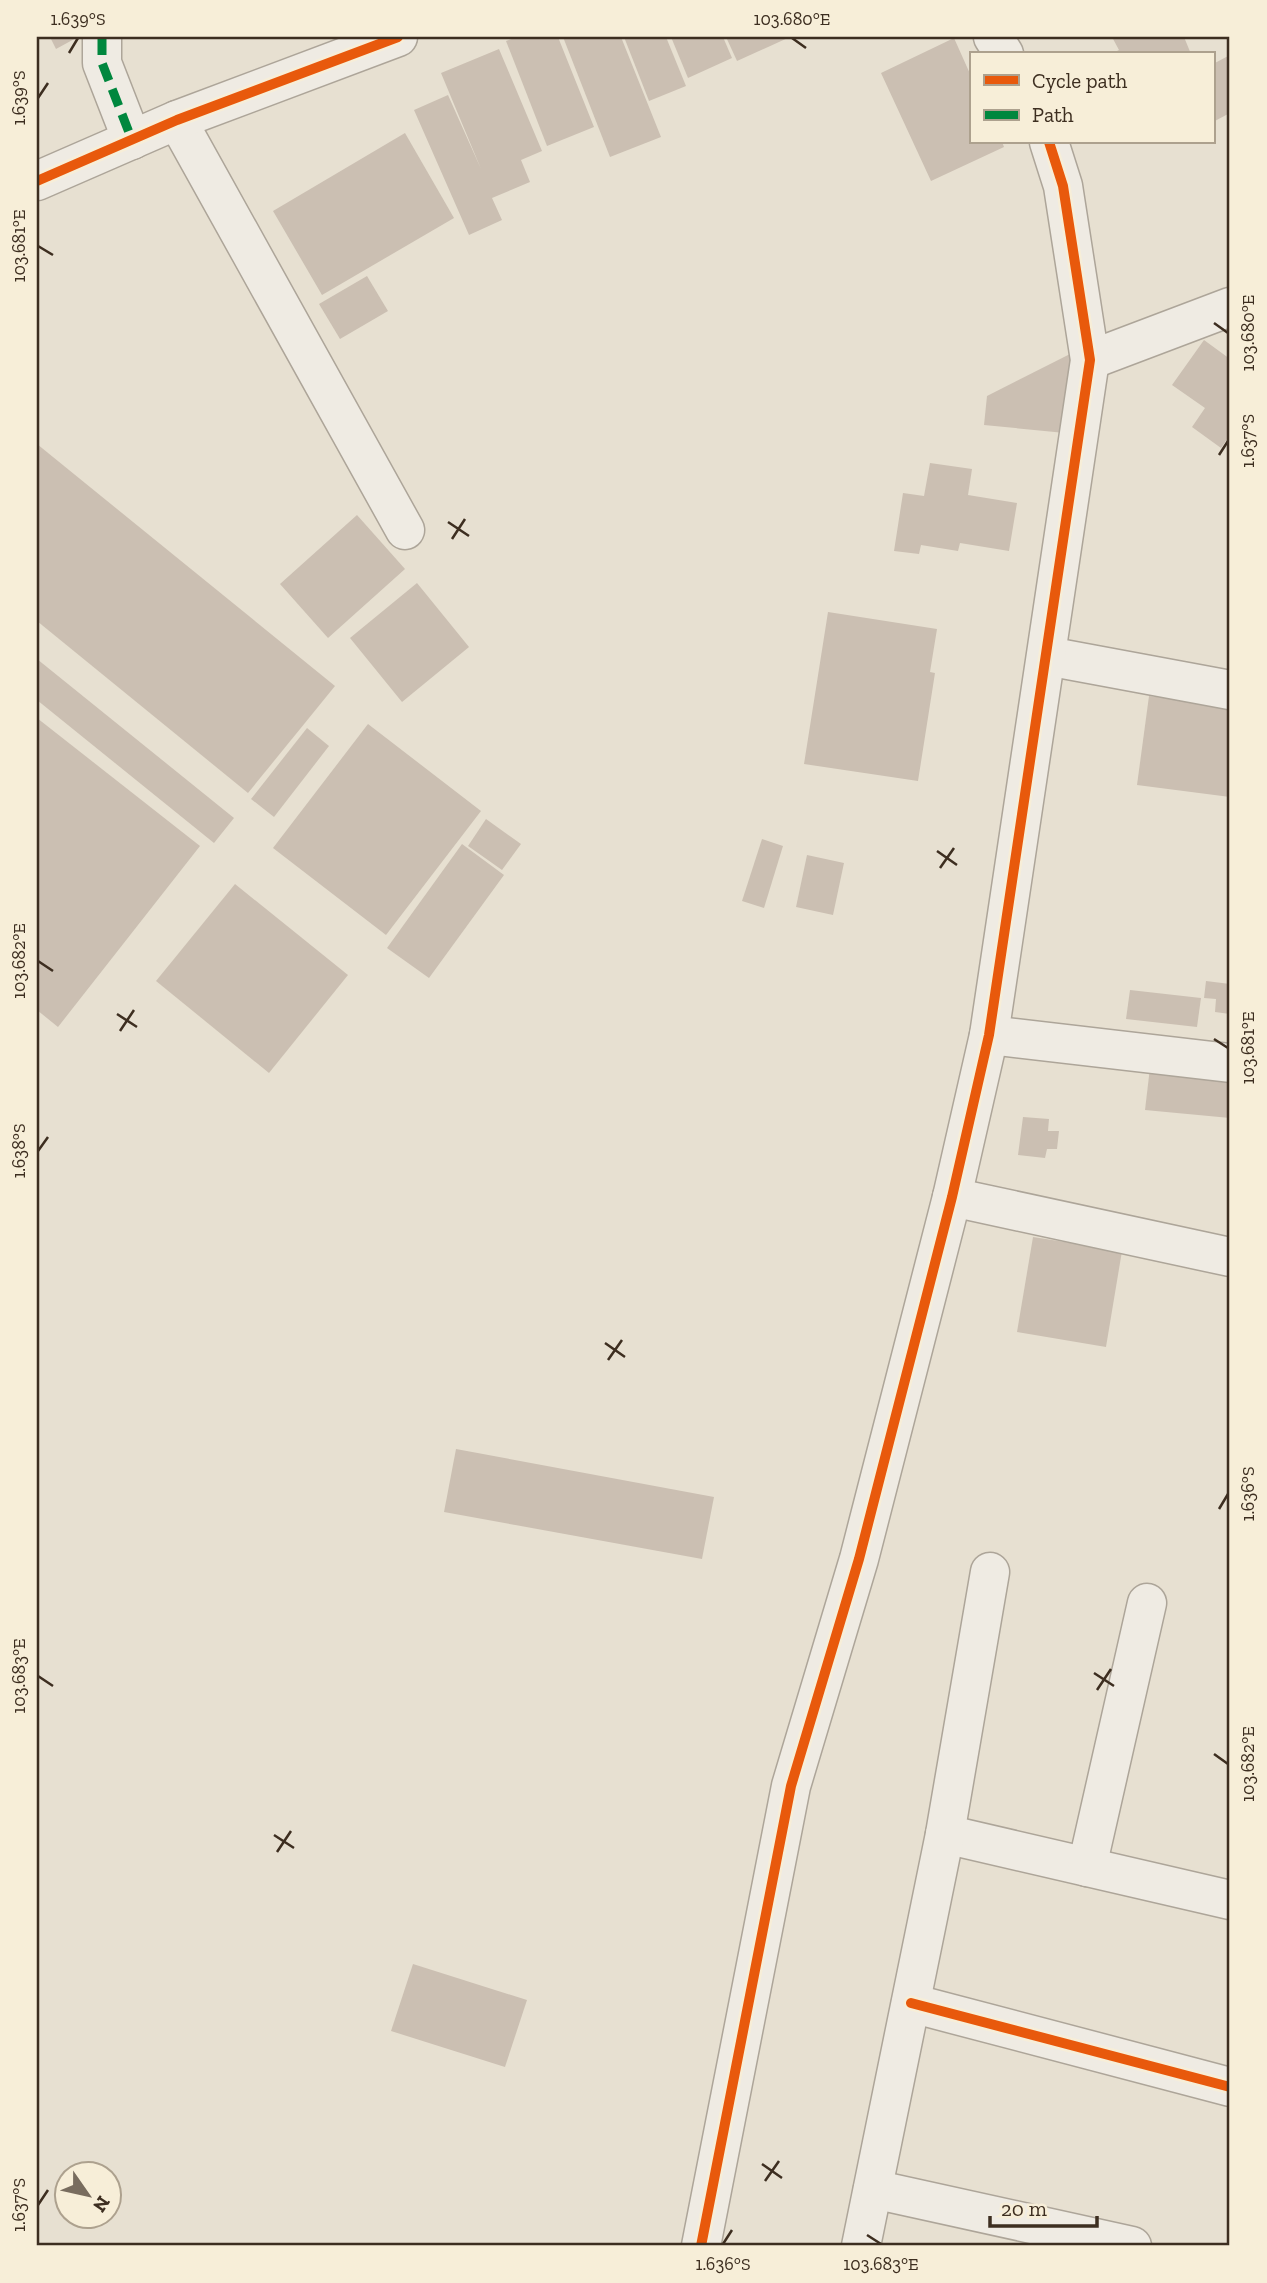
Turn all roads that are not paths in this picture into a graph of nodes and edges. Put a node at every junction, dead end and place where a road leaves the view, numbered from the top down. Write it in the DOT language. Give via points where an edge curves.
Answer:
graph roads {
  1 [pos="102,37"];
  2 [pos="398,37"];
  3 [pos="993,37"];
  4 [pos="350,44"];
  5 [pos="1003,52"];
  6 [pos="177,120"];
  7 [pos="132,139"];
  8 [pos="1050,144"];
  9 [pos="37,181"];
  10 [pos="1230,307"];
  11 [pos="1090,360"];
  12 [pos="405,530"];
  13 [pos="1047,656"];
  14 [pos="1230,690"];
  15 [pos="989,1035"];
  16 [pos="1230,1063"];
  17 [pos="952,1197"];
  18 [pos="1230,1257"];
  19 [pos="990,1572"];
  20 [pos="1147,1603"];
  21 [pos="945,1834"];
  22 [pos="1087,1867"];
  23 [pos="1230,1900"];
  24 [pos="911,2003"];
  25 [pos="1230,2087"];
  26 [pos="873,2189"];
  27 [pos="701,2246"];
  28 [pos="861,2246"];
  29 [pos="1132,2246"];
  1 -- 7 [label="street" via="102,63"];
  2 -- 4 [label="street"];
  3 -- 5 [label="street"];
  4 -- 6 [label="street"];
  6 -- 7 [label="street"];
  6 -- 12 [label="street"];
  7 -- 9 [label="street"];
  8 -- 11 [label="street" via="1063,187"];
  10 -- 11 [label="street"];
  11 -- 13 [label="street"];
  13 -- 14 [label="street"];
  13 -- 15 [label="street"];
  15 -- 16 [label="street"];
  15 -- 17 [label="street"];
  17 -- 18 [label="street"];
  17 -- 27 [label="street" via="859,1559 791,1786"];
  19 -- 21 [label="street"];
  20 -- 22 [label="street"];
  21 -- 22 [label="street"];
  21 -- 24 [label="street"];
  22 -- 23 [label="street"];
  24 -- 25 [label="street"];
  24 -- 26 [label="street"];
  26 -- 28 [label="street"];
  26 -- 29 [label="street"];
}
